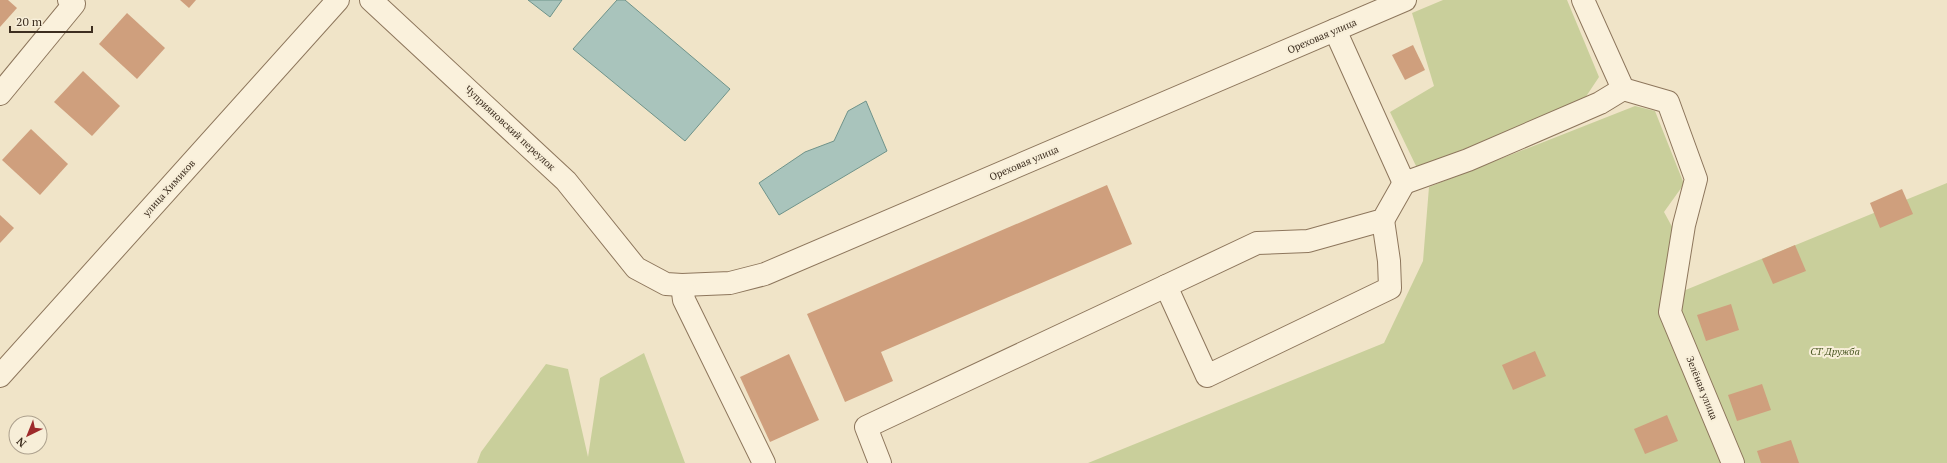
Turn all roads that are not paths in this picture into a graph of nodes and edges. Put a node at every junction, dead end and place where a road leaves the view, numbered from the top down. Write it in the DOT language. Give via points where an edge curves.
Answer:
graph roads {
  1 [pos="69,0"];
  2 [pos="338,0"];
  3 [pos="371,0"];
  4 [pos="1405,0"];
  5 [pos="1583,0"];
  6 [pos="1336,30"];
  7 [pos="1623,88"];
  8 [pos="0,94"];
  9 [pos="1404,184"];
  10 [pos="1383,220"];
  11 [pos="636,268"];
  12 [pos="682,285"];
  13 [pos="1166,286"];
  14 [pos="0,376"];
  15 [pos="764,463"];
  16 [pos="880,463"];
  17 [pos="1733,463"];
  1 -- 8 [label="street" via="74,4"];
  2 -- 14 [label="street, улица Химиков"];
  3 -- 11 [label="street, Чуприяновский переулок" via="566,181"];
  4 -- 6 [label="street, Ореховая улица"];
  5 -- 7 [label="street"];
  6 -- 9 [label="street"];
  6 -- 12 [label="street, Ореховая улица" via="764,274 730,283"];
  7 -- 9 [label="street" via="1593,106 1468,160"];
  7 -- 17 [label="street, Зелёная улица" via="1668,102 1696,179 1684,225 1670,312"];
  9 -- 10 [label="street"];
  10 -- 13 [label="street" via="1308,241 1257,243"];
  10 -- 13 [label="street" via="1390,288 1207,376"];
  11 -- 12 [label="street, Ореховая улица" via="666,284"];
  12 -- 15 [label="street" via="684,300"];
  13 -- 16 [label="street" via="866,427"];
}
